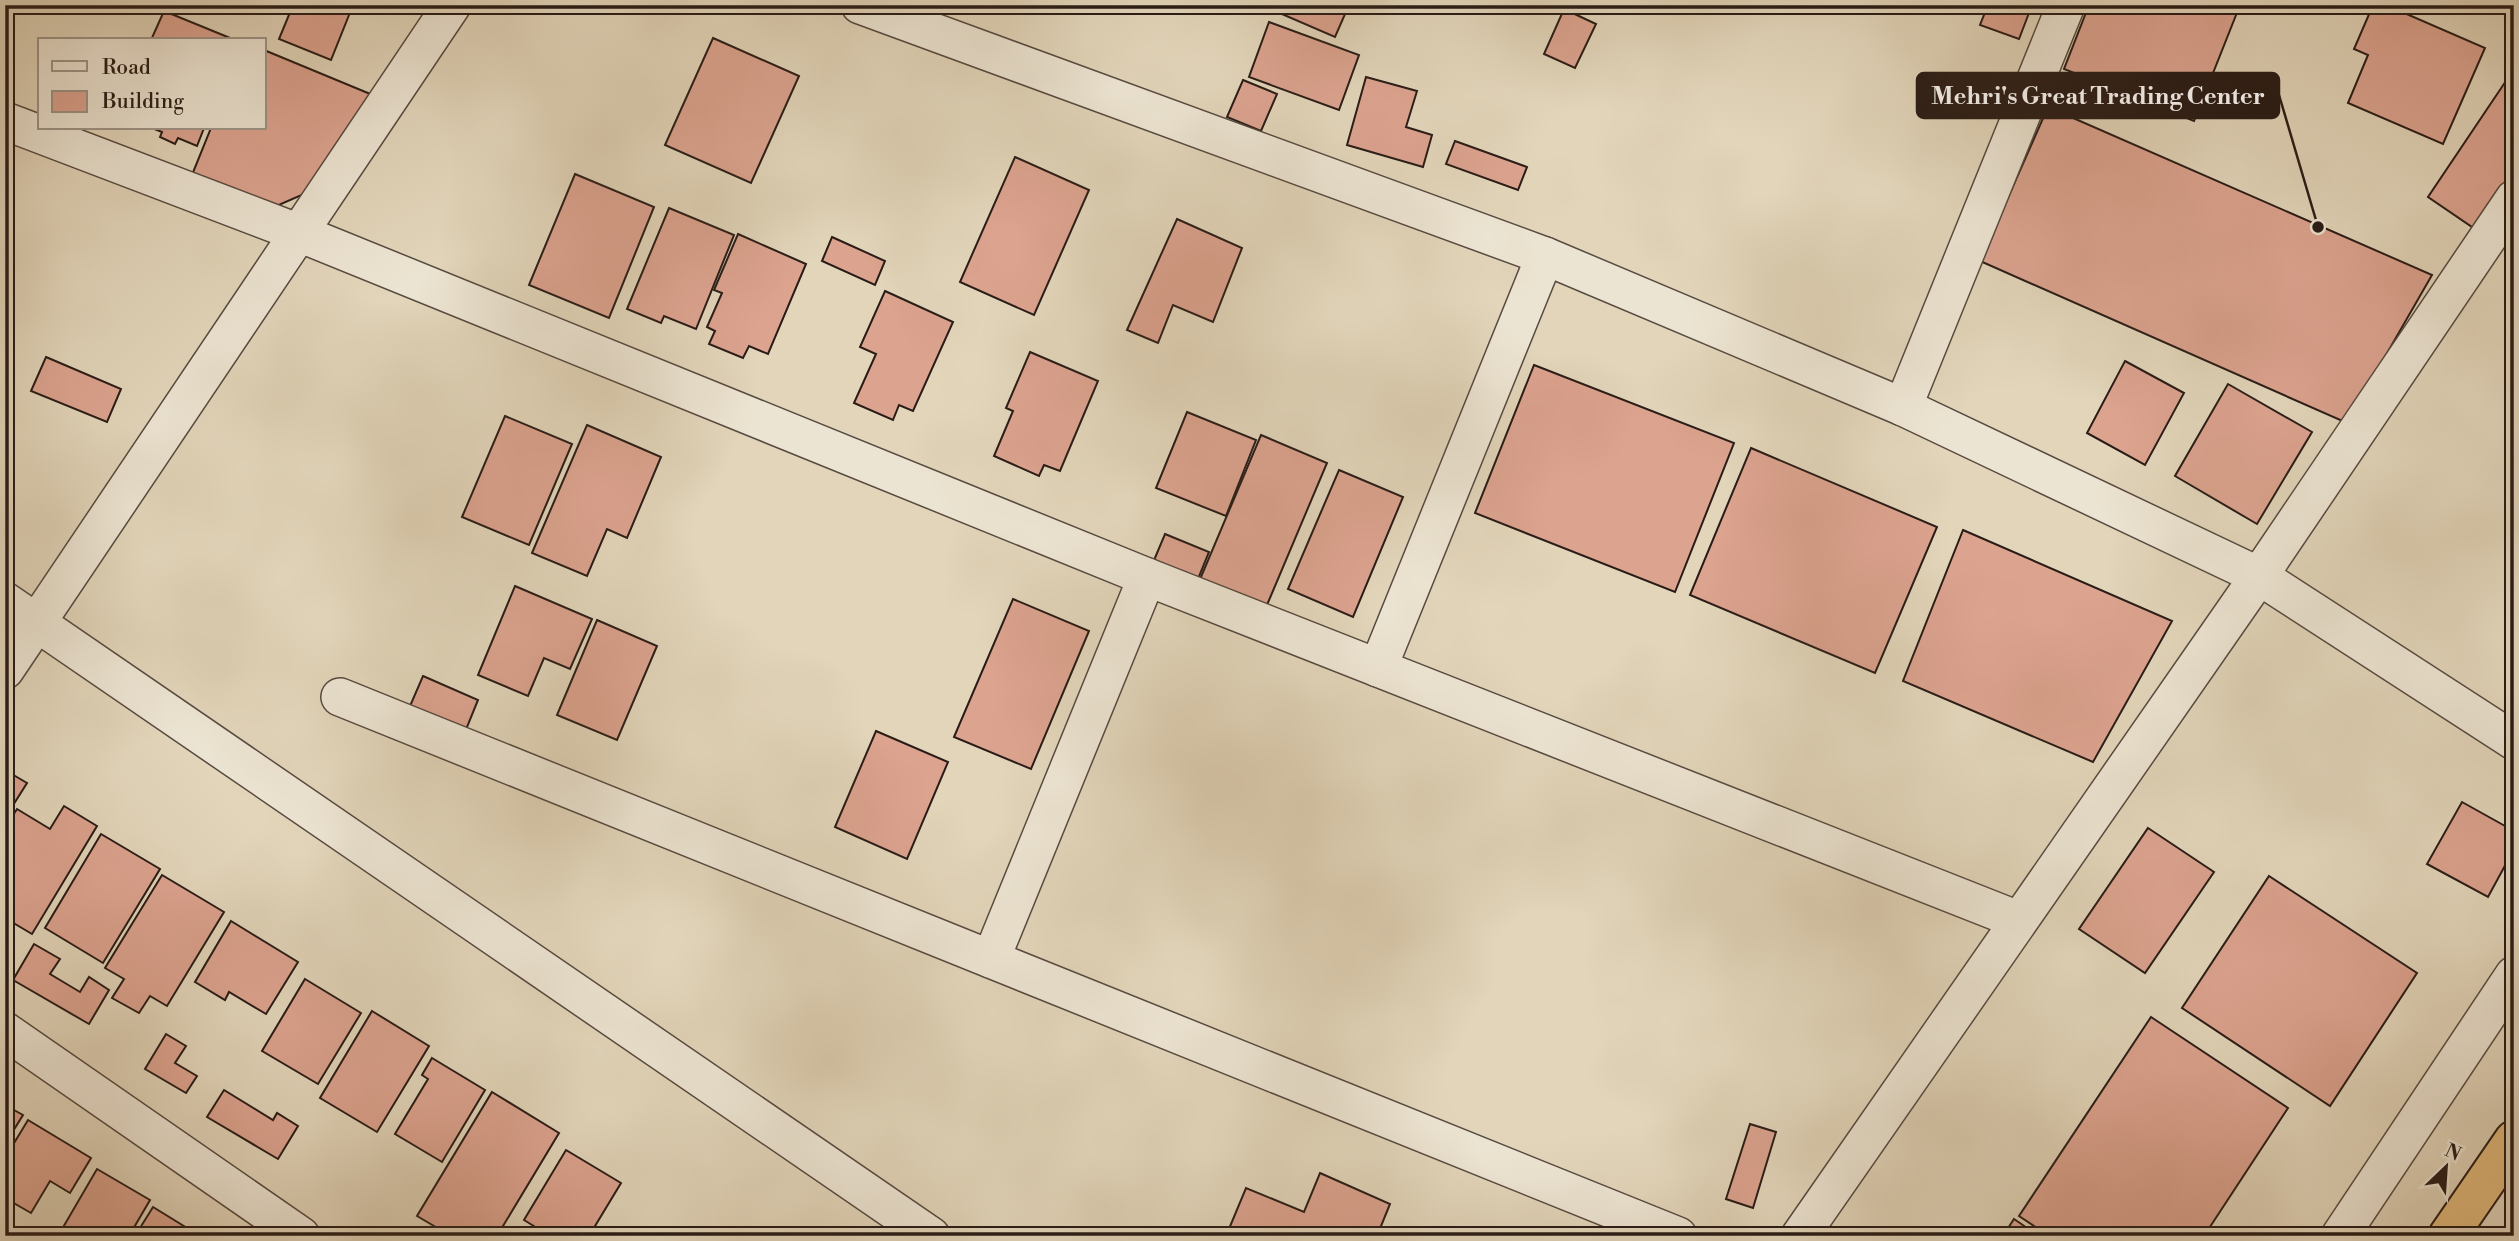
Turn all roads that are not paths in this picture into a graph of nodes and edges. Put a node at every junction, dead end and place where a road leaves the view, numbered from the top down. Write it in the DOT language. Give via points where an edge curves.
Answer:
graph roads {
  1 [pos="452,5"];
  2 [pos="860,5"];
  3 [pos="2066,5"];
  4 [pos="5,121"];
  5 [pos="2514,199"];
  6 [pos="299,233"];
  7 [pos="1545,256"];
  8 [pos="1903,407"];
  9 [pos="2259,576"];
  10 [pos="1147,577"];
  11 [pos="5,601"];
  12 [pos="37,623"];
  13 [pos="1378,668"];
  14 [pos="5,670"];
  15 [pos="340,697"];
  16 [pos="2514,741"];
  17 [pos="2018,920"];
  18 [pos="991,959"];
  19 [pos="2514,975"];
  20 [pos="5,1031"];
  21 [pos="2514,1140"];
  22 [pos="301,1236"];
  23 [pos="931,1236"];
  24 [pos="1678,1236"];
  25 [pos="1800,1236"];
  26 [pos="2340,1236"];
  27 [pos="2448,1236"];
  1 -- 6 [label="street"];
  2 -- 7 [label="street"];
  3 -- 8 [label="street"];
  4 -- 6 [label="street"];
  5 -- 9 [label="street"];
  6 -- 10 [label="street"];
  6 -- 12 [label="street"];
  7 -- 8 [label="street"];
  7 -- 13 [label="street"];
  8 -- 9 [label="street"];
  9 -- 16 [label="street"];
  9 -- 17 [label="street"];
  10 -- 13 [label="street"];
  10 -- 18 [label="street"];
  11 -- 12 [label="street"];
  12 -- 14 [label="street"];
  12 -- 23 [label="street"];
  13 -- 17 [label="street"];
  15 -- 18 [label="street"];
  17 -- 25 [label="street"];
  18 -- 24 [label="street"];
  19 -- 26 [label="street"];
  20 -- 22 [label="street"];
  21 -- 27 [label="highway"];
}
